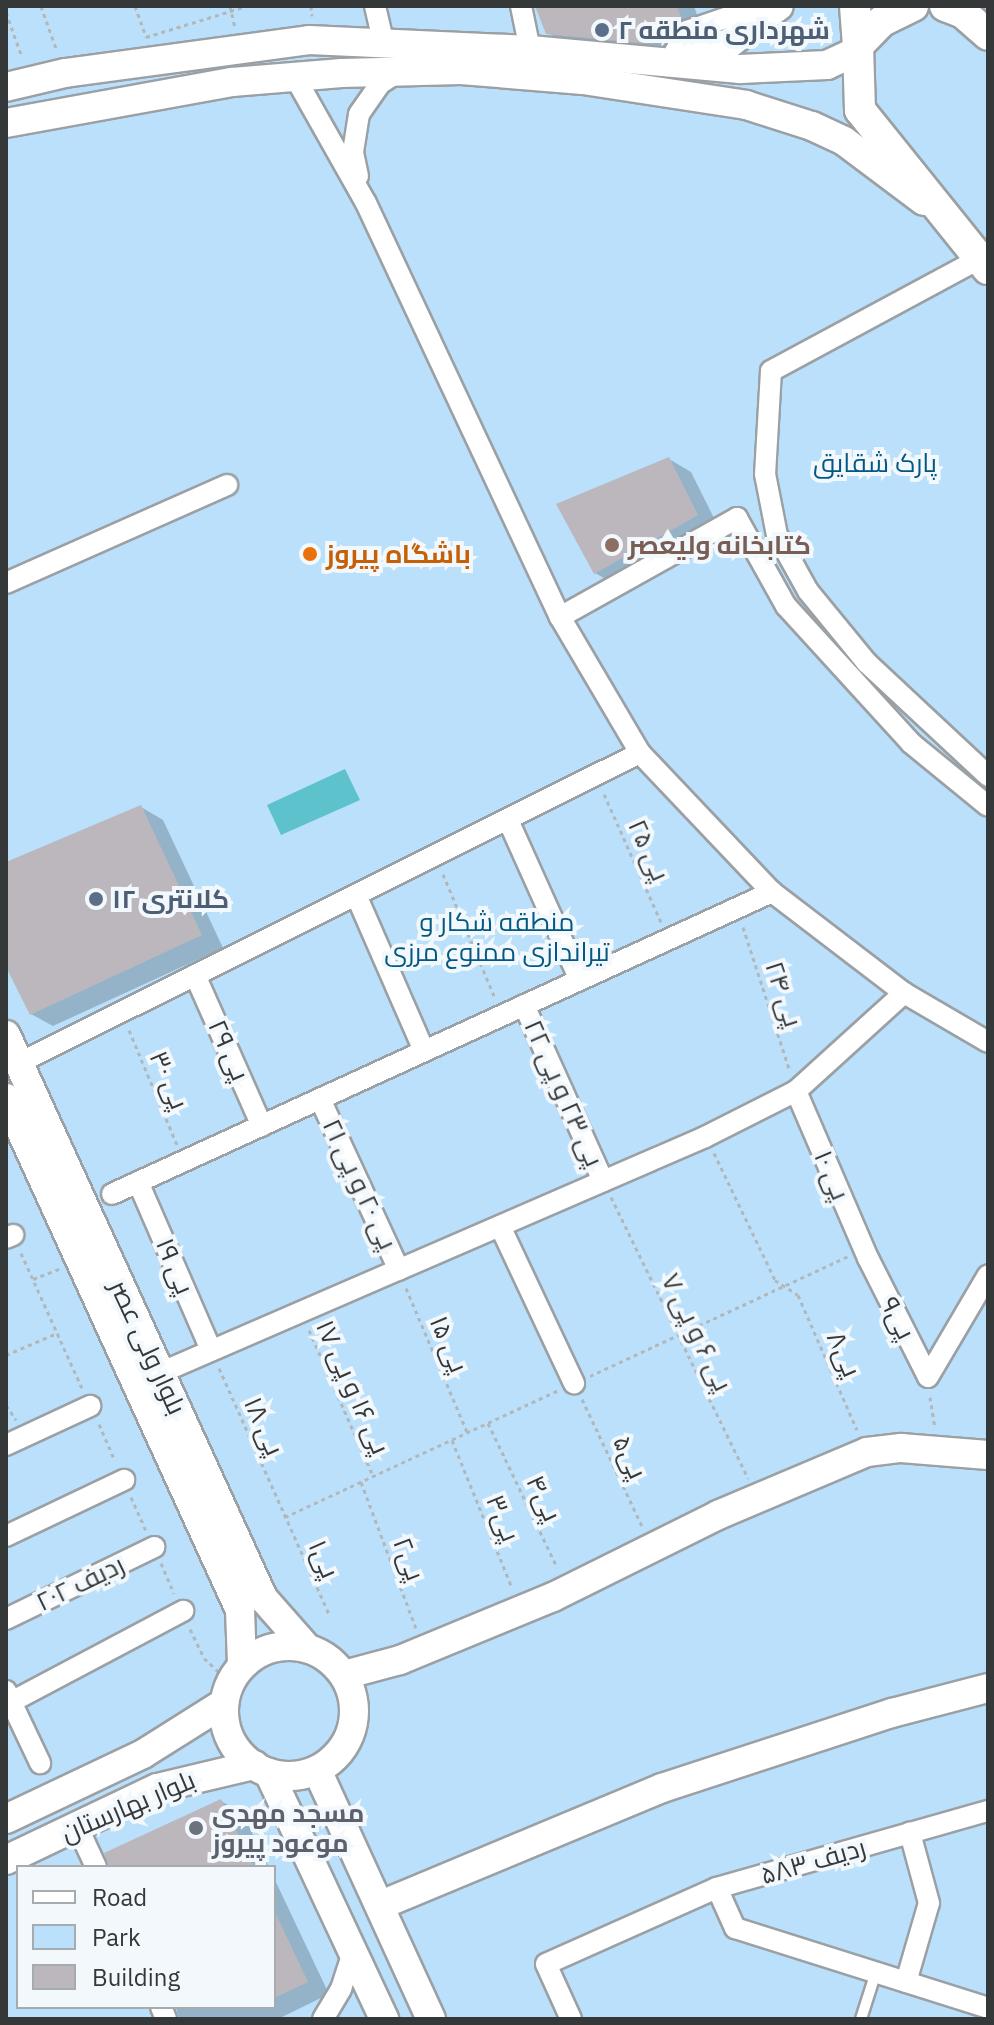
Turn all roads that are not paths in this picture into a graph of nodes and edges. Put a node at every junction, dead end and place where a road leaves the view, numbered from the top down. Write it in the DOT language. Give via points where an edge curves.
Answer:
graph roads {
  1 [pos="375,6"];
  2 [pos="521,6"];
  3 [pos="744,6"];
  4 [pos="779,6"];
  5 [pos="855,6"];
  6 [pos="913,6"];
  7 [pos="383,41"];
  8 [pos="858,48"];
  9 [pos="530,50"];
  10 [pos="669,62"];
  11 [pos="398,72"];
  12 [pos="296,79"];
  13 [pos="14,80"];
  14 [pos="664,90"];
  15 [pos="6,123"];
  16 [pos="366,203"];
  17 [pos="945,217"];
  18 [pos="984,264"];
  19 [pos="227,485"];
  20 [pos="6,583"];
  21 [pos="560,617"];
  22 [pos="640,753"];
  23 [pos="988,776"];
  24 [pos="988,806"];
  25 [pos="508,820"];
  26 [pos="772,892"];
  27 [pos="356,895"];
  28 [pos="195,975"];
  29 [pos="580,980"];
  30 [pos="904,993"];
  31 [pos="524,1005"];
  32 [pos="6,1035"];
  33 [pos="988,1042"];
  34 [pos="424,1051"];
  35 [pos="19,1063"];
  36 [pos="796,1091"];
  37 [pos="6,1098"];
  38 [pos="320,1099"];
  39 [pos="262,1126"];
  40 [pos="603,1181"];
  41 [pos="138,1182"];
  42 [pos="112,1194"];
  43 [pos="500,1226"];
  44 [pos="868,1258"];
  45 [pos="399,1270"];
  46 [pos="988,1275"];
  47 [pos="211,1350"];
  48 [pos="160,1373"];
  49 [pos="574,1383"];
  50 [pos="90,1406"];
  51 [pos="6,1445"];
  52 [pos="988,1455"];
  53 [pos="124,1480"];
  54 [pos="6,1536"];
  55 [pos="154,1547"];
  56 [pos="183,1611"];
  57 [pos="6,1619"];
  58 [pos="307,1648"];
  59 [pos="232,1684"];
  60 [pos="349,1688"];
  61 [pos="988,1688"];
  62 [pos="9,1696"];
  63 [pos="40,1763"];
  64 [pos="261,1769"];
  65 [pos="317,1770"];
  66 [pos="988,1811"];
  67 [pos="6,1819"];
  68 [pos="77,1826"];
  69 [pos="910,1833"];
  70 [pos="6,1860"];
  71 [pos="95,1865"];
  72 [pos="717,1888"];
  73 [pos="381,1905"];
  74 [pos="352,1955"];
  75 [pos="876,1972"];
  76 [pos="906,1982"];
  77 [pos="988,2008"];
  78 [pos="323,2019"];
  79 [pos="384,2019"];
  80 [pos="431,2019"];
  81 [pos="571,2019"];
  82 [pos="861,2019"];
  1 -- 7 [label="street"];
  2 -- 9 [label="street"];
  3 -- 10 [label="street" via="687,31"];
  4 -- 10 [label="street" via="730,43"];
  5 -- 8 [label="main road"];
  6 -- 8 [label="main road" via="882,21"];
  7 -- 9 [label="street"];
  7 -- 13 [label="street" via="257,45"];
  8 -- 10 [label="street" via="827,65 779,69"];
  8 -- 17 [label="main road" via="856,97 865,123"];
  9 -- 10 [label="street"];
  10 -- 14 [label="street"];
  11 -- 12 [label="street"];
  11 -- 14 [label="street" via="461,70"];
  11 -- 16 [label="street" via="368,97 353,133"];
  12 -- 15 [label="street" via="232,82"];
  12 -- 16 [label="street"];
  14 -- 17 [label="street" via="746,105 812,126 844,141"];
  16 -- 21 [label="street" via="417,322"];
  17 -- 18 [label="main road"];
  18 -- 23 [label="street" via="771,371 765,474 777,535 808,591 867,663"];
  19 -- 20 [label="street"];
  21 -- 22 [label="street"];
  21 -- 24 [label="street" via="737,518 786,606 911,743"];
  22 -- 25 [label="street"];
  22 -- 26 [label="street"];
  25 -- 27 [label="street"];
  25 -- 29 [label="street"];
  26 -- 29 [label="street"];
  26 -- 30 [label="street"];
  27 -- 28 [label="street"];
  27 -- 34 [label="street"];
  28 -- 35 [label="street"];
  28 -- 39 [label="street, پی ۲۹"];
  29 -- 31 [label="street"];
  30 -- 33 [label="street"];
  30 -- 36 [label="street"];
  31 -- 34 [label="street"];
  31 -- 40 [label="street, پی ۲۳ و پی ۲۲"];
  32 -- 35 [label="street, بلوار ولی عصر"];
  34 -- 38 [label="street"];
  35 -- 48 [label="street, بلوار ولی عصر"];
  36 -- 40 [label="street"];
  36 -- 44 [label="street, پی ۱۰"];
  37 -- 59 [label="street, بلوار ولی عصر" via="240,1610"];
  38 -- 39 [label="street"];
  38 -- 45 [label="street, پی ۲۰ و پی ۲۱"];
  39 -- 41 [label="street"];
  40 -- 43 [label="street"];
  41 -- 42 [label="street"];
  41 -- 47 [label="street, پی ۱۹"];
  43 -- 45 [label="street"];
  43 -- 49 [label="street"];
  44 -- 46 [label="street, پی۹" via="928,1377"];
  45 -- 47 [label="street"];
  47 -- 48 [label="street"];
  48 -- 58 [label="street, بلوار ولی عصر" via="263,1598"];
  50 -- 51 [label="street"];
  52 -- 60 [label="street" via="937,1449 867,1452"];
  53 -- 54 [label="street"];
  55 -- 57 [label="street, ردیف ۲۰۲"];
  56 -- 62 [label="street"];
  58 -- 59 [label="street" via="272,1647"];
  58 -- 60 [label="street"];
  59 -- 64 [label="street" via="226,1727 236,1749"];
  59 -- 67 [label="street, بلوار بهارستان" via="143,1754"];
  60 -- 65 [label="street" via="352,1729 339,1753"];
  61 -- 73 [label="street" via="892,1713 662,1788"];
  62 -- 63 [label="street"];
  64 -- 65 [label="street" via="301,1775"];
  64 -- 68 [label="street, بلوار بهارستان" via="157,1788"];
  64 -- 74 [label="street"];
  65 -- 73 [label="street"];
  66 -- 69 [label="street, ردیف ۵۸۳"];
  68 -- 70 [label="street, بلوار بهارستان"];
  68 -- 71 [label="street"];
  69 -- 72 [label="street, ردیف ۵۸۳"];
  69 -- 76 [label="street" via="929,1903"];
  72 -- 75 [label="street" via="735,1928"];
  72 -- 81 [label="street, ردیف ۵۸۳" via="546,1964"];
  73 -- 80 [label="street"];
  74 -- 78 [label="street" via="341,1989"];
  74 -- 79 [label="street"];
  75 -- 76 [label="street"];
  75 -- 82 [label="lane"];
  76 -- 77 [label="street"];
}
